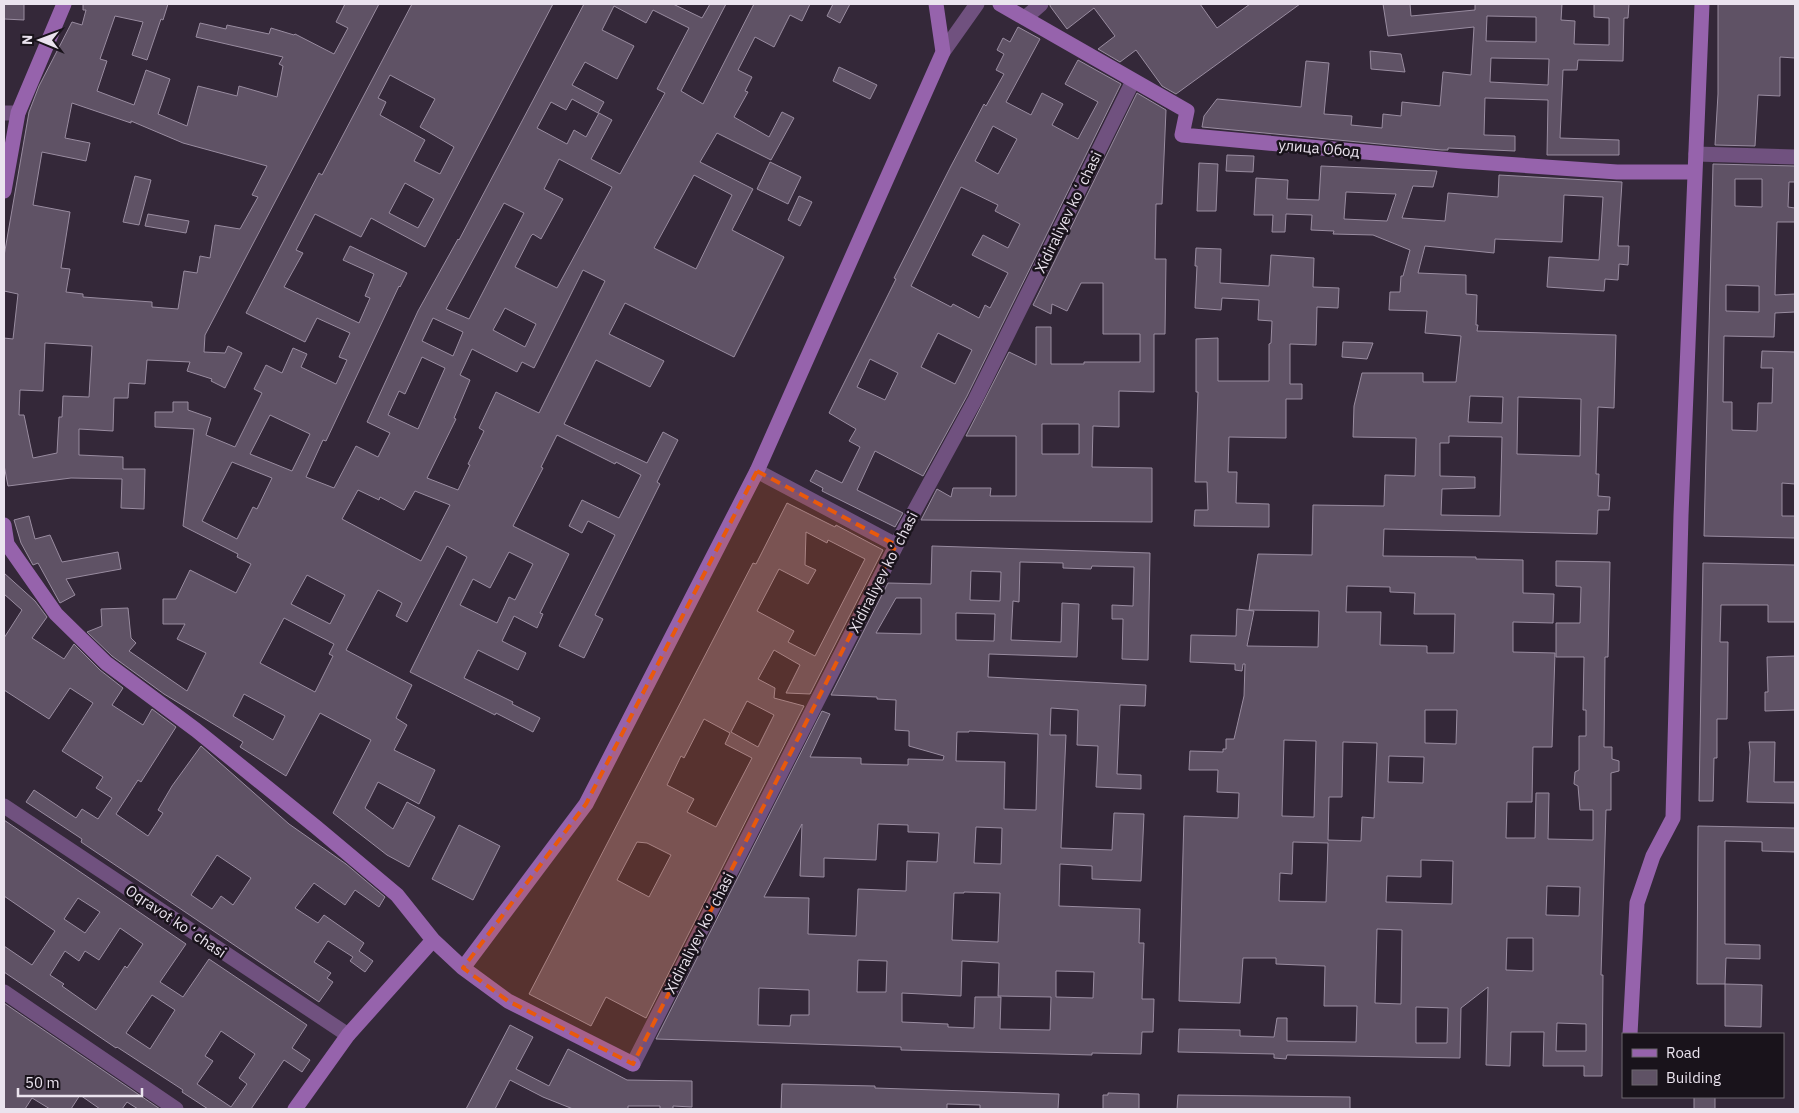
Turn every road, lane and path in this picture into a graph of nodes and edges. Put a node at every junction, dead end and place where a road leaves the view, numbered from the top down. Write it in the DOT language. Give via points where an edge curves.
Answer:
graph roads {
  1 [pos="64,4"];
  2 [pos="936,4"];
  3 [pos="977,4"];
  4 [pos="1000,4"];
  5 [pos="1041,4"];
  6 [pos="1702,4"];
  7 [pos="1024,18"];
  8 [pos="943,52"];
  9 [pos="1133,81"];
  10 [pos="11,113"];
  11 [pos="1696,154"];
  12 [pos="1795,156"];
  13 [pos="1695,172"];
  14 [pos="4,191"];
  15 [pos="757,471"];
  16 [pos="4,525"];
  17 [pos="896,545"];
  18 [pos="4,806"];
  19 [pos="434,940"];
  20 [pos="463,968"];
  21 [pos="4,992"];
  22 [pos="1630,1033"];
  23 [pos="348,1035"];
  24 [pos="176,1109"];
  25 [pos="295,1109"];
  1 -- 10 [label="street"];
  2 -- 8 [label="street"];
  3 -- 8 [label="street"];
  4 -- 7 [label="street, улица Обод"];
  5 -- 7 [label="street"];
  6 -- 11 [label="street"];
  7 -- 9 [label="street, улица Обод"];
  8 -- 15 [label="street"];
  9 -- 13 [label="street, улица Обод" via="1186,111 1182,135 1462,161 1617,172"];
  9 -- 17 [label="street, Xidiraliyev koʻchasi" via="975,400"];
  10 -- 14 [label="street"];
  11 -- 12 [label="street"];
  11 -- 13 [label="street"];
  13 -- 22 [label="street" via="1673,818 1653,856 1637,903"];
  15 -- 17 [label="street"];
  15 -- 20 [label="street" via="586,804"];
  16 -- 19 [label="street" via="7,544 56,614 87,645 397,895"];
  17 -- 20 [label="street, Xidiraliyev koʻchasi" via="633,1064 508,1000"];
  18 -- 23 [label="street, Oqravot koʻchasi"];
  19 -- 20 [label="street"];
  19 -- 23 [label="street"];
  21 -- 24 [label="street"];
  23 -- 25 [label="street"];
}
